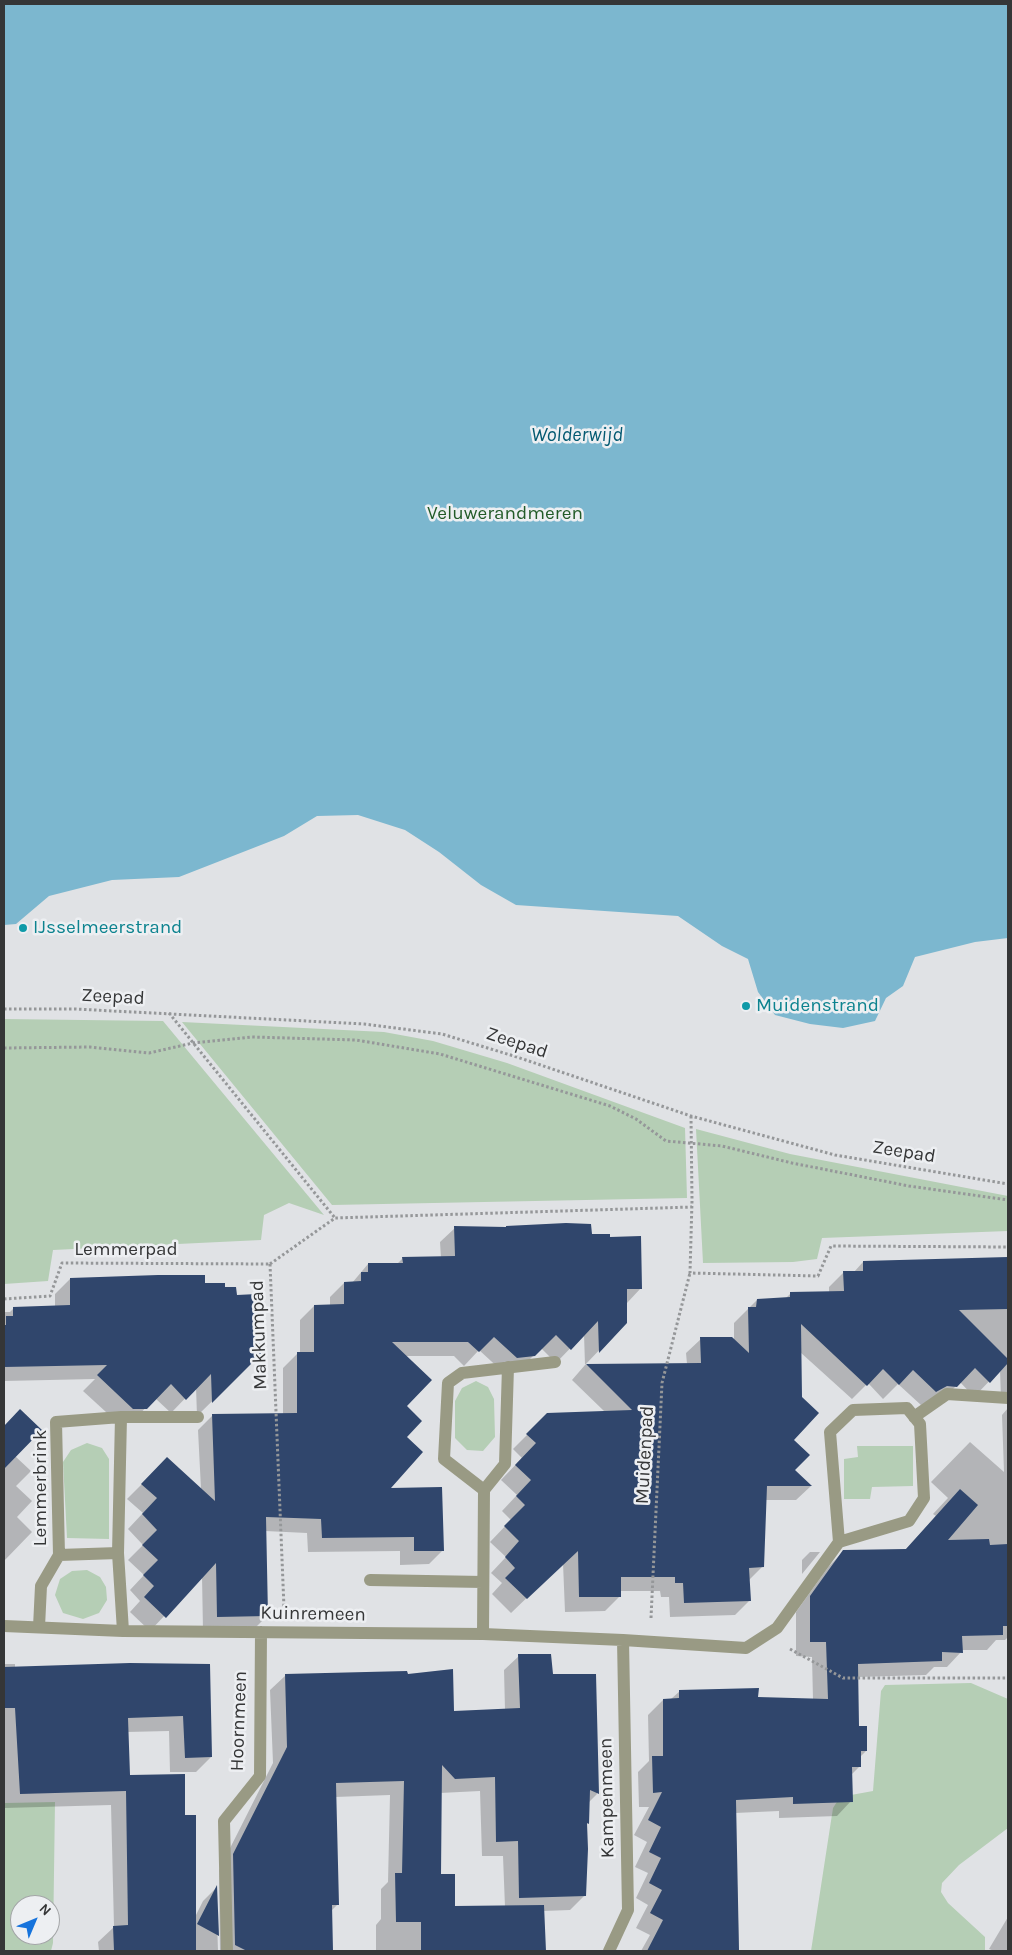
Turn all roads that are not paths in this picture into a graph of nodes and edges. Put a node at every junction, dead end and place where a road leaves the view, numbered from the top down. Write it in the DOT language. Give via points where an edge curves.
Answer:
graph roads {
  1 [pos="555,1362"];
  2 [pos="508,1367"];
  3 [pos="1008,1398"];
  4 [pos="121,1417"];
  5 [pos="198,1417"];
  6 [pos="914,1417"];
  7 [pos="484,1490"];
  8 [pos="839,1542"];
  9 [pos="118,1553"];
  10 [pos="60,1555"];
  11 [pos="370,1580"];
  12 [pos="483,1582"];
  13 [pos="4,1626"];
  14 [pos="38,1627"];
  15 [pos="123,1631"];
  16 [pos="261,1632"];
  17 [pos="483,1634"];
  18 [pos="623,1640"];
  19 [pos="227,1951"];
  20 [pos="609,1951"];
  1 -- 2 [label="street"];
  2 -- 7 [label="street" via="505,1464"];
  2 -- 7 [label="street" via="462,1373 448,1383 444,1459"];
  3 -- 6 [label="street" via="947,1394"];
  4 -- 5 [label="street, Lemmerbrink"];
  4 -- 9 [label="street"];
  4 -- 10 [label="street, Lemmerbrink" via="56,1422"];
  6 -- 8 [label="street" via="920,1424 924,1498 909,1521"];
  6 -- 8 [label="street" via="907,1408 853,1410 830,1432"];
  7 -- 12 [label="street"];
  8 -- 18 [label="street, Kuinremeen" via="777,1628 746,1648"];
  9 -- 10 [label="street, Lemmerbrink"];
  9 -- 15 [label="street"];
  10 -- 14 [label="street, Lemmerbrink" via="41,1586"];
  11 -- 12 [label="street"];
  12 -- 17 [label="street"];
  13 -- 14 [label="street, Kuinremeen"];
  14 -- 15 [label="street, Kuinremeen"];
  15 -- 16 [label="street, Kuinremeen"];
  16 -- 17 [label="street, Kuinremeen"];
  16 -- 19 [label="street, Hoornmeen" via="260,1776 224,1821"];
  17 -- 18 [label="street, Kuinremeen"];
  18 -- 20 [label="street, Kampenmeen" via="628,1910"];
}
